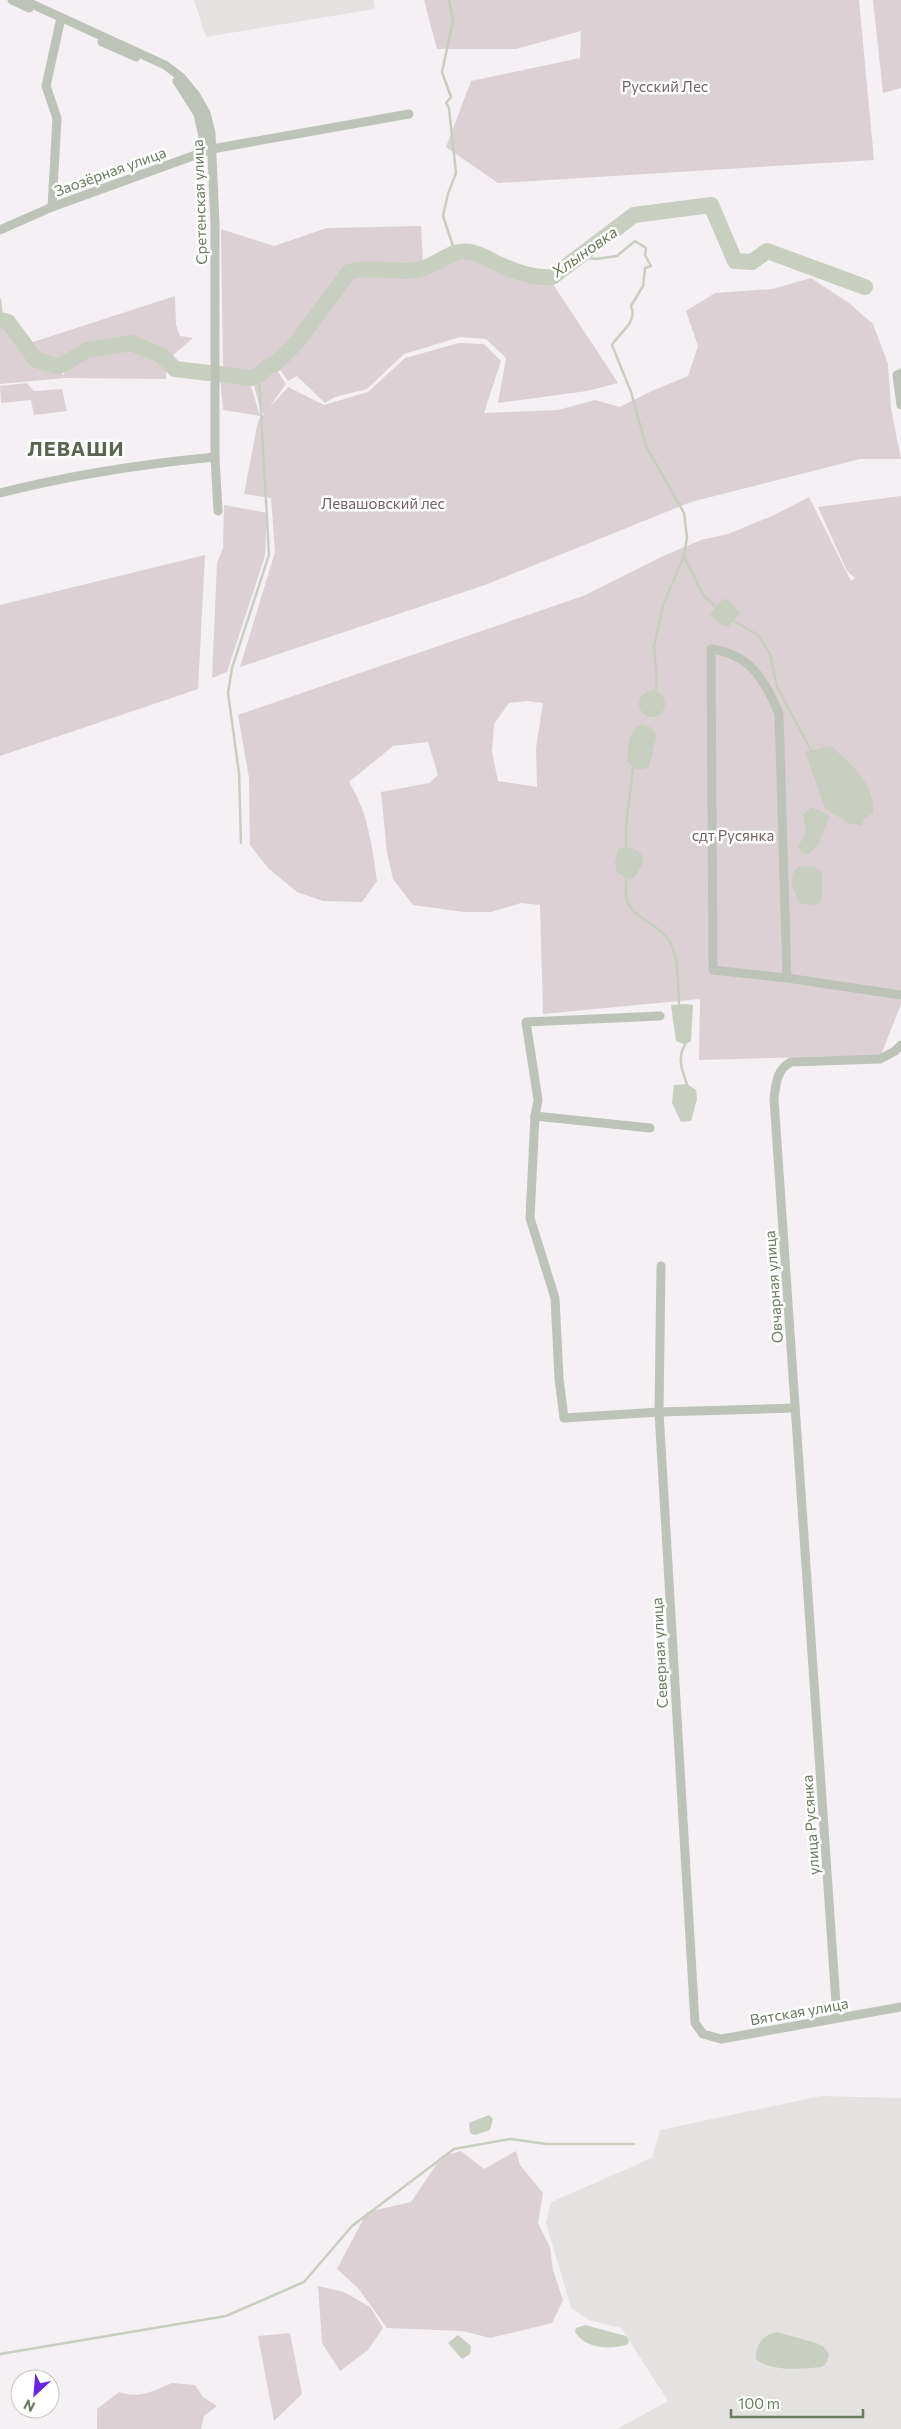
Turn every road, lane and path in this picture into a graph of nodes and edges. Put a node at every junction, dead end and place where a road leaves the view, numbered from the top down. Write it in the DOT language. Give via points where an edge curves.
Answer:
graph roads {
  1 [pos="12,0"];
  2 [pos="23,0"];
  3 [pos="61,21"];
  4 [pos="409,114"];
  5 [pos="208,147"];
  6 [pos="52,207"];
  7 [pos="0,230"];
  8 [pos="901,373"];
  9 [pos="901,405"];
  10 [pos="215,457"];
  11 [pos="0,493"];
  12 [pos="218,510"];
  13 [pos="787,978"];
  14 [pos="901,995"];
  15 [pos="660,1016"];
  16 [pos="901,1045"];
  17 [pos="535,1116"];
  18 [pos="650,1128"];
  19 [pos="661,1266"];
  20 [pos="795,1408"];
  21 [pos="659,1412"];
  22 [pos="811,1630"];
  23 [pos="901,2007"];
  24 [pos="838,2018"];
  25 [pos="703,2034"];
  1 -- 3 [label="street"];
  2 -- 3 [label="street"];
  3 -- 5 [label="street, Сретенская улица" via="173,76 198,114"];
  3 -- 6 [label="street" via="46,86 58,118"];
  4 -- 5 [label="street, Заозёрная улица"];
  5 -- 6 [label="street, Заозёрная улица"];
  5 -- 10 [label="street, Сретенская улица" via="216,320"];
  6 -- 7 [label="street, Заозёрная улица"];
  8 -- 9 [label="street" via="896,375"];
  10 -- 11 [label="street" via="79,475"];
  10 -- 12 [label="street, Сретенская улица"];
  13 -- 13 [label="street" via="713,970 711,649 735,654 746,662 761,678 779,714"];
  13 -- 14 [label="street"];
  15 -- 17 [label="street" via="526,1022 538,1100"];
  16 -- 20 [label="street, Овчарная улица" via="880,1059 790,1062 776,1078 774,1099"];
  17 -- 18 [label="street"];
  17 -- 21 [label="street" via="530,1218 555,1298 564,1418"];
  19 -- 21 [label="street, Северная улица"];
  20 -- 21 [label="street"];
  20 -- 22 [label="street, Овчарная улица"];
  21 -- 25 [label="street, Северная улица" via="695,2023"];
  22 -- 24 [label="street, улица Русянка"];
  23 -- 24 [label="street, Вятская улица"];
  24 -- 25 [label="street, Вятская улица" via="721,2039"];
}
